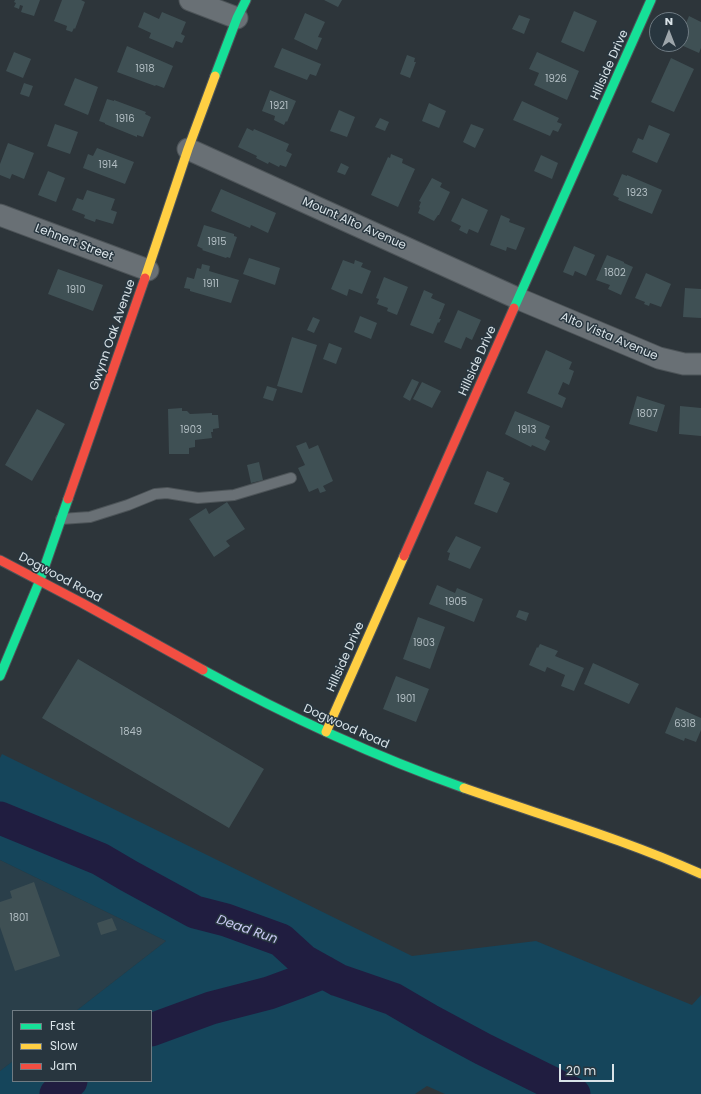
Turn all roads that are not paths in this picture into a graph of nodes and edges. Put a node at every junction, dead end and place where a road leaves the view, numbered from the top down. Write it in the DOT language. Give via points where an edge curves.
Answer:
graph roads {
  1 [pos="190,0"];
  2 [pos="651,0"];
  3 [pos="241,9"];
  4 [pos="188,149"];
  5 [pos="0,215"];
  6 [pos="148,270"];
  7 [pos="519,299"];
  8 [pos="701,364"];
  9 [pos="291,478"];
  10 [pos="62,519"];
  11 [pos="0,560"];
  12 [pos="40,580"];
  13 [pos="0,676"];
  14 [pos="326,732"];
  15 [pos="701,874"];
  1 -- 3 [label="street"];
  2 -- 7 [label="street, Hillside Drive"];
  3 -- 4 [label="street, Gwynn Oak Avenue"];
  4 -- 6 [label="street, Gwynn Oak Avenue"];
  4 -- 7 [label="street, Mount Alto Avenue"];
  5 -- 6 [label="street, Lehnert Street"];
  6 -- 10 [label="street, Gwynn Oak Avenue"];
  7 -- 8 [label="street, Alto Vista Avenue" via="659,358 684,364"];
  7 -- 14 [label="street, Hillside Drive"];
  9 -- 10 [label="lane" via="234,495 198,498 167,493 156,494 90,517"];
  10 -- 12 [label="street, Gwynn Oak Avenue"];
  11 -- 12 [label="street, Dogwood Road"];
  12 -- 13 [label="street, Gwynn Oak Avenue"];
  12 -- 14 [label="street, Dogwood Road" via="251,696"];
  14 -- 15 [label="street, Dogwood Road" via="403,765 610,838"];
}
